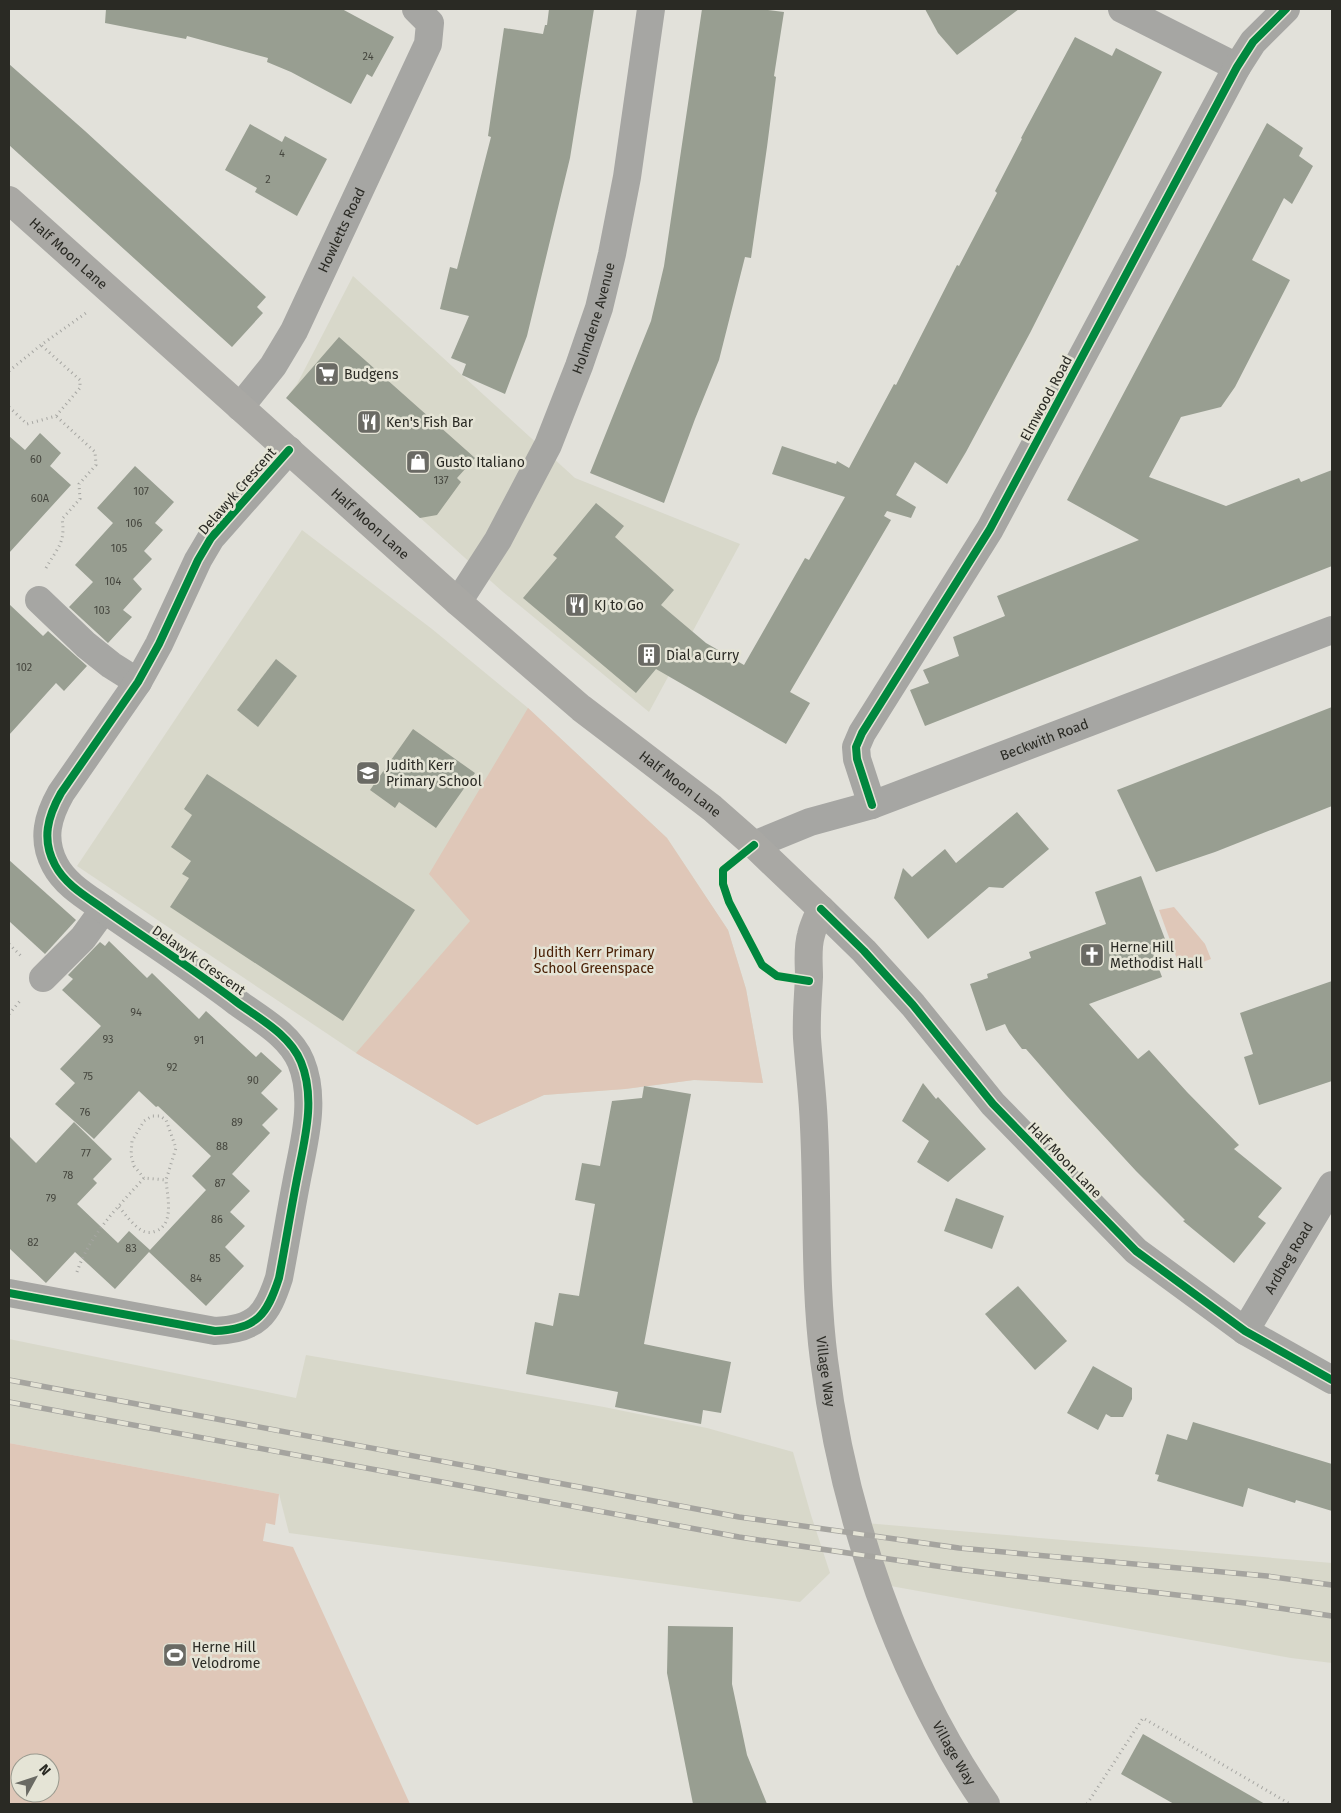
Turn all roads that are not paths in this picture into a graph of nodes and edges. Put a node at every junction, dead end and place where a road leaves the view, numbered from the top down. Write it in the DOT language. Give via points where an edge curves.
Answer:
graph roads {
  1 [pos="416,9"];
  2 [pos="651,9"];
  3 [pos="1122,9"];
  4 [pos="1286,9"];
  5 [pos="1236,68"];
  6 [pos="9,200"];
  7 [pos="240,407"];
  8 [pos="289,450"];
  9 [pos="39,600"];
  10 [pos="458,602"];
  11 [pos="1332,630"];
  12 [pos="138,682"];
  13 [pos="872,805"];
  14 [pos="754,845"];
  15 [pos="104,909"];
  16 [pos="821,909"];
  17 [pos="43,978"];
  18 [pos="1332,1186"];
  19 [pos="9,1293"];
  20 [pos="1245,1331"];
  21 [pos="1332,1380"];
  22 [pos="986,1804"];
  1 -- 7 [label="street, Howletts Road" via="430,23 428,44 294,330 274,366"];
  2 -- 10 [label="street, Holmdene Avenue" via="627,176 596,316 548,445 498,540"];
  3 -- 5 [label="street"];
  4 -- 5 [label="street, Elmwood Road" via="1253,42"];
  5 -- 13 [label="street, Elmwood Road" via="990,529 862,732 856,747 857,759"];
  6 -- 7 [label="main road, Half Moon Lane"];
  7 -- 8 [label="main road, Half Moon Lane"];
  8 -- 10 [label="main road, Half Moon Lane"];
  8 -- 12 [label="street, Delawyk Crescent" via="211,538"];
  9 -- 12 [label="street" via="86,645"];
  10 -- 14 [label="main road, Half Moon Lane" via="580,708 712,808"];
  11 -- 13 [label="street, Beckwith Road"];
  12 -- 15 [label="street, Delawyk Crescent" via="61,793 51,811 48,826 49,852 55,865 74,888"];
  13 -- 14 [label="street, Beckwith Road" via="810,822"];
  14 -- 16 [label="main road, Half Moon Lane"];
  15 -- 17 [label="street" via="83,938"];
  15 -- 19 [label="street, Delawyk Crescent" via="208,980 286,1040 300,1059 306,1074 308,1119 279,1278 272,1300 262,1315 234,1330 215,1331"];
  16 -- 20 [label="street, Half Moon Lane" via="913,1004 993,1104 1136,1252"];
  16 -- 22 [label="main road, Village Way" via="810,937 807,1037 824,1359 834,1421 856,1517 900,1646 949,1746"];
  18 -- 20 [label="street, Ardbeg Road"];
  20 -- 21 [label="street, Half Moon Lane"];
}
